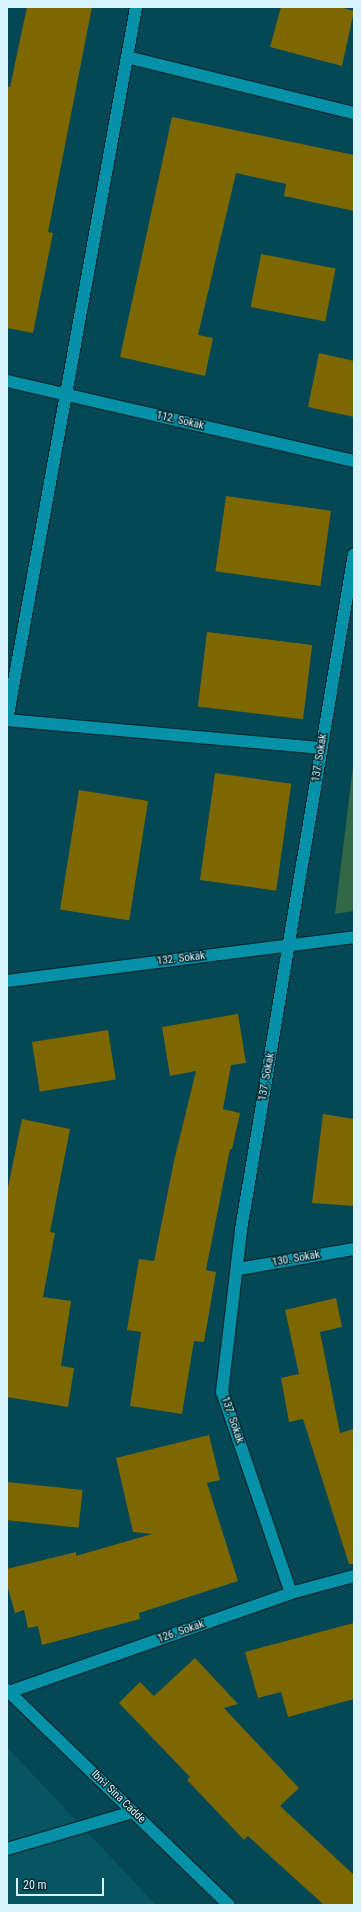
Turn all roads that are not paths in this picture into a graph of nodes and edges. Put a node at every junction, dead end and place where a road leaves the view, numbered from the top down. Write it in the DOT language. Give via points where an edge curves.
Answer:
graph roads {
  1 [pos="136,7"];
  2 [pos="127,57"];
  3 [pos="354,113"];
  4 [pos="7,381"];
  5 [pos="66,395"];
  6 [pos="354,461"];
  7 [pos="354,554"];
  8 [pos="7,720"];
  9 [pos="322,748"];
  10 [pos="354,937"];
  11 [pos="289,946"];
  12 [pos="7,981"];
  13 [pos="354,1249"];
  14 [pos="239,1269"];
  15 [pos="354,1576"];
  16 [pos="292,1593"];
  17 [pos="8,1691"];
  18 [pos="133,1812"];
  19 [pos="7,1850"];
  20 [pos="229,1905"];
  1 -- 2 [label="street"];
  2 -- 3 [label="street"];
  2 -- 5 [label="street"];
  4 -- 5 [label="street, 112. Sokak"];
  5 -- 6 [label="street, 112. Sokak"];
  5 -- 8 [label="street"];
  7 -- 9 [label="street, 137. Sokak"];
  8 -- 9 [label="street"];
  9 -- 11 [label="street, 137. Sokak"];
  10 -- 11 [label="street, 132. Sokak"];
  11 -- 12 [label="street, 132. Sokak"];
  11 -- 14 [label="street, 137. Sokak" via="241,1230"];
  13 -- 14 [label="street, 130. Sokak"];
  14 -- 16 [label="street, 137. Sokak" via="222,1392"];
  15 -- 16 [label="street, 126. Sokak"];
  16 -- 17 [label="street, 126. Sokak"];
  17 -- 18 [label="street, Ibn-i Sina Cadde"];
  18 -- 19 [label="street"];
  18 -- 20 [label="street, Ibn-i Sina Cadde"];
}
